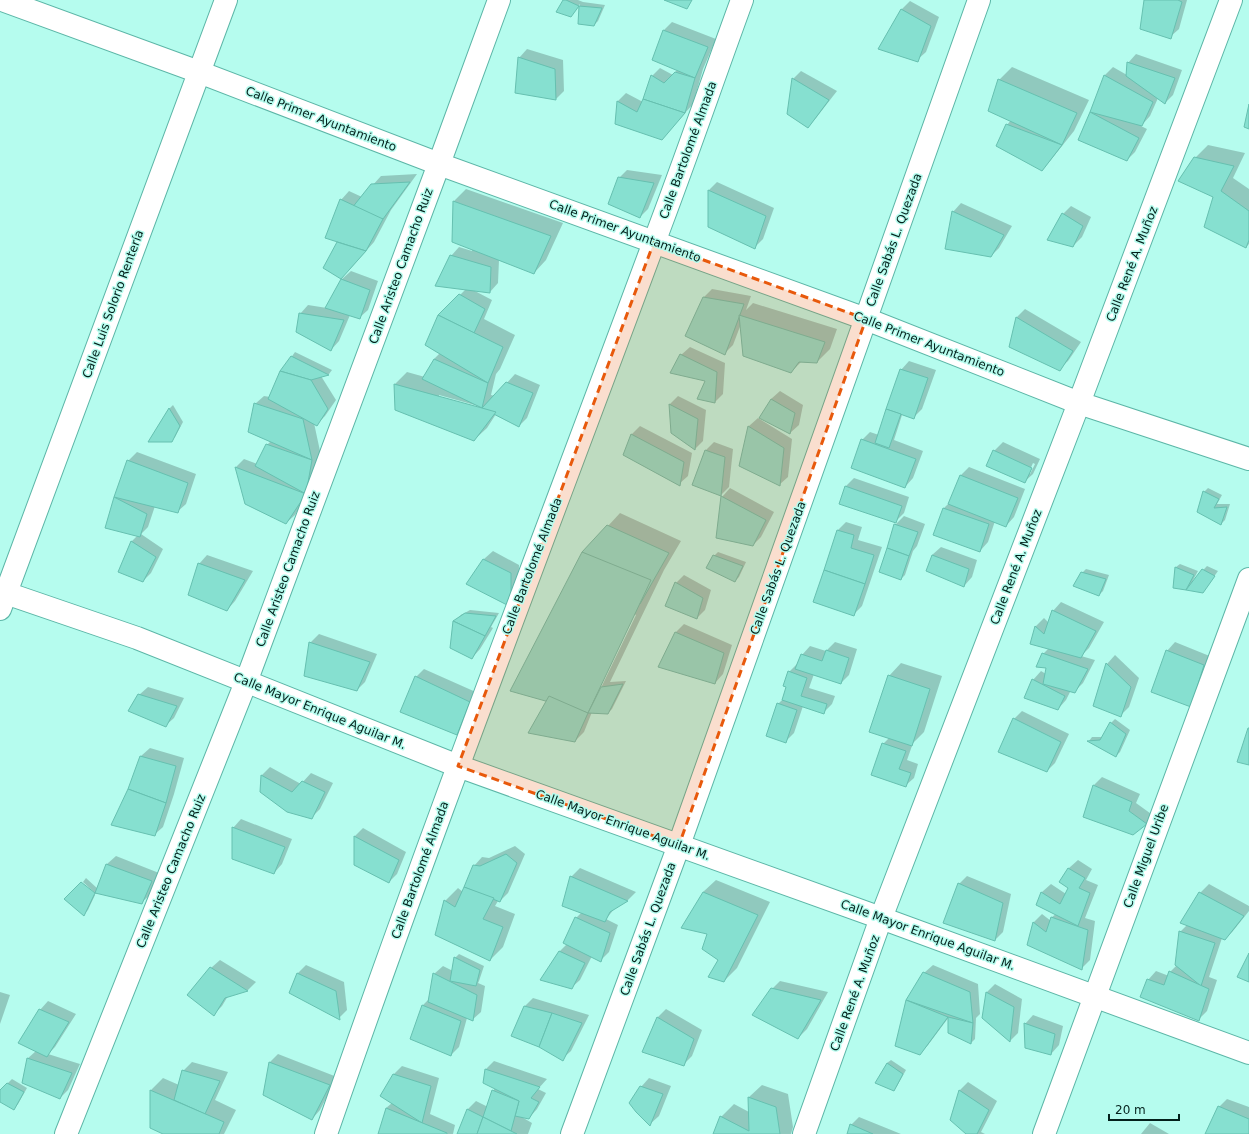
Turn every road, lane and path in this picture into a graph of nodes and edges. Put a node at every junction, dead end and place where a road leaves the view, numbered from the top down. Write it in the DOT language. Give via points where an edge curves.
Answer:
graph roads {
  1 [pos="2,0"];
  2 [pos="226,0"];
  3 [pos="499,0"];
  4 [pos="742,0"];
  5 [pos="979,0"];
  6 [pos="1231,0"];
  7 [pos="199,72"];
  8 [pos="440,164"];
  9 [pos="654,242"];
  10 [pos="866,319"];
  11 [pos="1079,402"];
  12 [pos="1249,459"];
  13 [pos="1249,579"];
  14 [pos="2,598"];
  15 [pos="246,682"];
  16 [pos="458,766"];
  17 [pos="679,845"];
  18 [pos="882,918"];
  19 [pos="1094,997"];
  20 [pos="1249,1053"];
  21 [pos="66,1134"];
  22 [pos="326,1134"];
  23 [pos="572,1134"];
  24 [pos="804,1134"];
  25 [pos="1044,1134"];
  1 -- 7 [label="street, Calle Primer Ayuntamiento"];
  2 -- 7 [label="street, Calle Luis Solorio Rentería"];
  3 -- 8 [label="street, Calle Aristeo Camacho Ruiz"];
  4 -- 9 [label="street, Calle Bartolomé Almada"];
  5 -- 10 [label="street, Calle Sabás L. Quezada"];
  6 -- 11 [label="street, Calle René A. Muñoz"];
  7 -- 8 [label="street, Calle Primer Ayuntamiento"];
  7 -- 14 [label="street, Calle Luis Solorio Rentería"];
  8 -- 9 [label="street, Calle Primer Ayuntamiento"];
  8 -- 15 [label="street, Calle Aristeo Camacho Ruiz"];
  9 -- 10 [label="street, Calle Primer Ayuntamiento"];
  9 -- 16 [label="street, Calle Bartolomé Almada"];
  10 -- 11 [label="street, Calle Primer Ayuntamiento"];
  10 -- 17 [label="street, Calle Sabás L. Quezada"];
  11 -- 12 [label="street, Calle Primer Ayuntamiento"];
  11 -- 18 [label="street, Calle René A. Muñoz"];
  13 -- 19 [label="street, Calle Miguel Uribe"];
  14 -- 15 [label="street, Calle Mayor Enrique Aguilar M." via="137,638"];
  15 -- 16 [label="street, Calle Mayor Enrique Aguilar M."];
  15 -- 21 [label="street, Calle Aristeo Camacho Ruiz"];
  16 -- 17 [label="street, Calle Mayor Enrique Aguilar M."];
  16 -- 22 [label="street, Calle Bartolomé Almada"];
  17 -- 18 [label="street, Calle Mayor Enrique Aguilar M."];
  17 -- 23 [label="street, Calle Sabás L. Quezada"];
  18 -- 19 [label="street, Calle Mayor Enrique Aguilar M."];
  18 -- 24 [label="street, Calle René A. Muñoz"];
  19 -- 20 [label="street, Calle Mayor Enrique Aguilar M."];
  19 -- 25 [label="street, Calle Miguel Uribe"];
}
